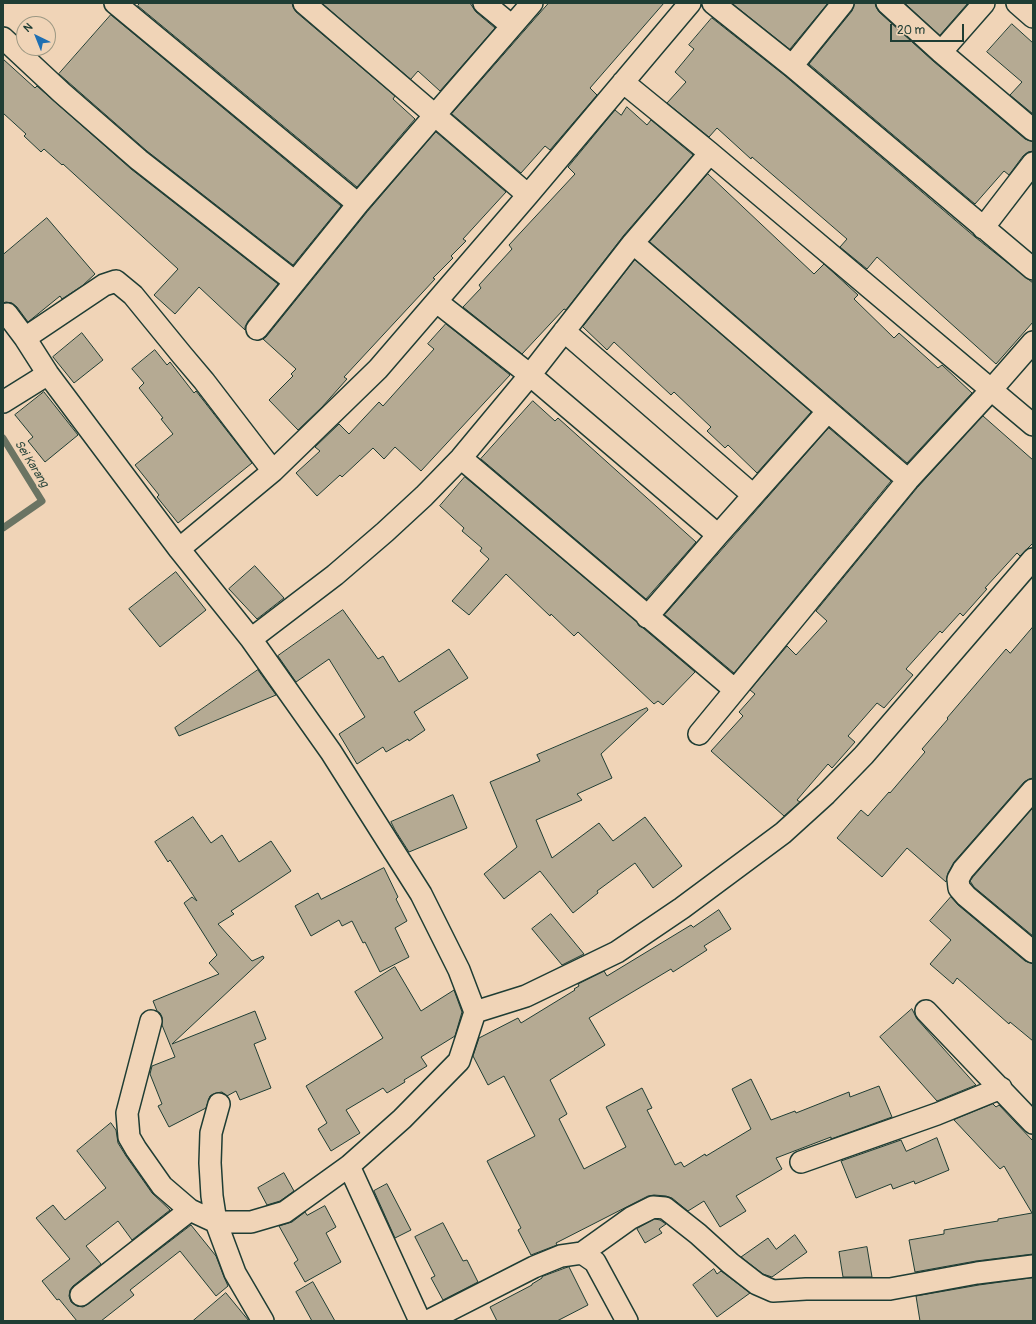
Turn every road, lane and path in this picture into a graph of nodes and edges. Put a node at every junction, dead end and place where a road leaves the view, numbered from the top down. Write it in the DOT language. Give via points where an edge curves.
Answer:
graph roads {
  1 [pos="114,3"];
  2 [pos="304,3"];
  3 [pos="484,3"];
  4 [pos="532,3"];
  5 [pos="690,3"];
  6 [pos="713,3"];
  7 [pos="843,3"];
  8 [pos="887,3"];
  9 [pos="984,3"];
  10 [pos="1017,3"];
  11 [pos="1033,17"];
  12 [pos="512,26"];
  13 [pos="3,38"];
  14 [pos="941,52"];
  15 [pos="792,66"];
  16 [pos="623,82"];
  17 [pos="435,116"];
  18 [pos="1033,130"];
  19 [pos="710,153"];
  20 [pos="1033,163"];
  21 [pos="528,195"];
  22 [pos="358,204"];
  23 [pos="984,228"];
  24 [pos="633,243"];
  25 [pos="1033,269"];
  26 [pos="295,282"];
  27 [pos="437,302"];
  28 [pos="7,314"];
  29 [pos="257,329"];
  30 [pos="564,332"];
  31 [pos="25,338"];
  32 [pos="1033,342"];
  33 [pos="48,374"];
  34 [pos="530,375"];
  35 [pos="991,390"];
  36 [pos="5,400"];
  37 [pos="828,411"];
  38 [pos="1033,425"];
  39 [pos="460,458"];
  40 [pos="274,471"];
  41 [pos="908,480"];
  42 [pos="753,495"];
  43 [pos="718,535"];
  44 [pos="179,549"];
  45 [pos="1033,559"];
  46 [pos="647,617"];
  47 [pos="251,639"];
  48 [pos="734,690"];
  49 [pos="699,734"];
  50 [pos="1033,790"];
  51 [pos="1033,952"];
  52 [pos="926,1011"];
  53 [pos="475,1012"];
  54 [pos="151,1021"];
  55 [pos="1001,1088"];
  56 [pos="219,1104"];
  57 [pos="1033,1123"];
  58 [pos="801,1162"];
  59 [pos="349,1166"];
  60 [pos="190,1210"];
  61 [pos="216,1222"];
  62 [pos="582,1253"];
  63 [pos="1033,1266"];
  64 [pos="81,1294"];
  65 [pos="263,1321"];
  66 [pos="420,1321"];
  67 [pos="428,1321"];
  68 [pos="627,1321"];
  1 -- 22 [label="street"];
  2 -- 17 [label="street"];
  3 -- 12 [label="street"];
  4 -- 12 [label="street"];
  5 -- 16 [label="street"];
  6 -- 15 [label="street"];
  7 -- 15 [label="street"];
  8 -- 14 [label="street"];
  9 -- 14 [label="street"];
  10 -- 11 [label="street"];
  12 -- 17 [label="street"];
  13 -- 26 [label="street" via="139,160"];
  14 -- 18 [label="street"];
  15 -- 23 [label="street"];
  16 -- 19 [label="street"];
  16 -- 21 [label="street"];
  17 -- 21 [label="street"];
  17 -- 22 [label="street"];
  19 -- 24 [label="street"];
  19 -- 35 [label="street"];
  20 -- 23 [label="street"];
  21 -- 27 [label="street"];
  22 -- 26 [label="street"];
  23 -- 25 [label="street"];
  24 -- 30 [label="street"];
  24 -- 37 [label="street"];
  26 -- 29 [label="street"];
  27 -- 34 [label="street"];
  27 -- 40 [label="street" via="378,369"];
  28 -- 31 [label="street"];
  30 -- 34 [label="street"];
  30 -- 42 [label="street"];
  31 -- 33 [label="street"];
  31 -- 40 [label="street" via="104,285 116,281 133,295"];
  32 -- 35 [label="street"];
  33 -- 36 [label="street"];
  33 -- 44 [label="street"];
  34 -- 39 [label="street"];
  34 -- 43 [label="street"];
  35 -- 38 [label="street"];
  35 -- 41 [label="street"];
  37 -- 41 [label="street"];
  37 -- 42 [label="street"];
  39 -- 46 [label="street"];
  39 -- 47 [label="street" via="424,496 379,537 335,575"];
  40 -- 44 [label="street"];
  41 -- 48 [label="street"];
  42 -- 43 [label="street"];
  43 -- 46 [label="street"];
  44 -- 47 [label="street"];
  45 -- 53 [label="street" via="864,755 783,833 682,908 617,952 526,996"];
  46 -- 48 [label="street"];
  47 -- 53 [label="street" via="331,752 421,894 459,970"];
  48 -- 49 [label="street"];
  50 -- 51 [label="street" via="958,879 960,888 966,896"];
  52 -- 55 [label="street"];
  53 -- 59 [label="street" via="459,1061 402,1119"];
  54 -- 60 [label="street" via="127,1113 130,1137 162,1186"];
  55 -- 57 [label="street"];
  55 -- 58 [label="street" via="937,1114"];
  56 -- 61 [label="street" via="211,1133 210,1163"];
  59 -- 61 [label="street" via="286,1212 251,1222"];
  59 -- 66 [label="street"];
  60 -- 61 [label="street"];
  60 -- 64 [label="street"];
  61 -- 65 [label="street" via="235,1273"];
  62 -- 63 [label="street" via="631,1218 653,1207 665,1208 757,1284 773,1291 890,1289"];
  62 -- 67 [label="street" via="561,1256 534,1267"];
  62 -- 68 [label="street" via="595,1262"];
}
